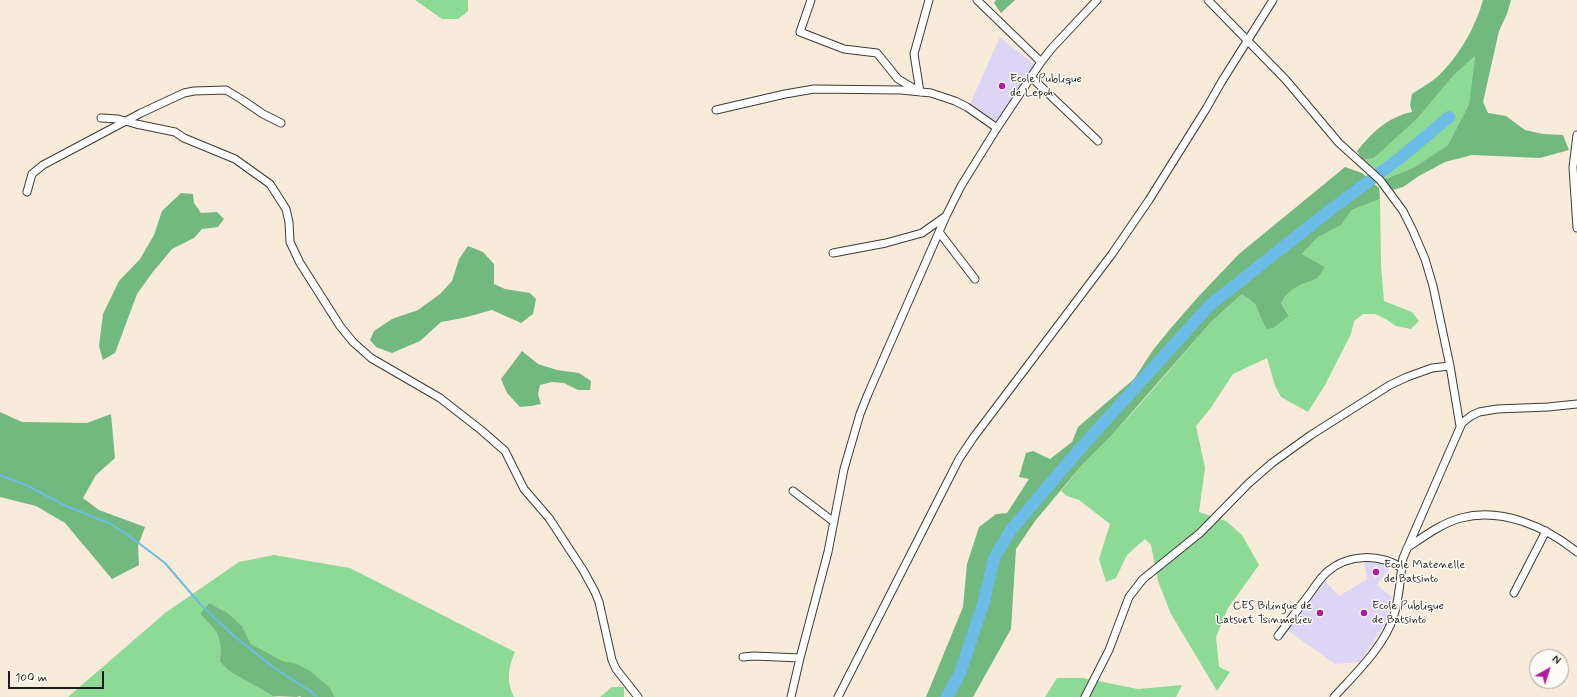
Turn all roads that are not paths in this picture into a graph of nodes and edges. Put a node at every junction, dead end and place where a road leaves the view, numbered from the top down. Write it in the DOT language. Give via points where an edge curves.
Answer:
graph roads {
  1 [pos="811,0"];
  2 [pos="929,0"];
  3 [pos="977,0"];
  4 [pos="1097,0"];
  5 [pos="1208,0"];
  6 [pos="1272,0"];
  7 [pos="1247,39"];
  8 [pos="1041,62"];
  9 [pos="1031,77"];
  10 [pos="920,92"];
  11 [pos="716,110"];
  12 [pos="101,118"];
  13 [pos="127,120"];
  14 [pos="281,123"];
  15 [pos="997,128"];
  16 [pos="1577,135"];
  17 [pos="1098,141"];
  18 [pos="27,192"];
  19 [pos="946,216"];
  20 [pos="1577,228"];
  21 [pos="940,232"];
  22 [pos="833,252"];
  23 [pos="975,279"];
  24 [pos="1450,366"];
  25 [pos="1577,404"];
  26 [pos="1460,426"];
  27 [pos="793,491"];
  28 [pos="834,522"];
  29 [pos="1546,531"];
  30 [pos="1407,548"];
  31 [pos="1577,552"];
  32 [pos="1402,568"];
  33 [pos="1514,593"];
  34 [pos="1278,636"];
  35 [pos="743,657"];
  36 [pos="800,658"];
  37 [pos="638,697"];
  38 [pos="791,697"];
  39 [pos="838,697"];
  40 [pos="1085,697"];
  41 [pos="1334,697"];
  1 -- 10 [label="street" via="800,32 844,49 877,54 898,79"];
  2 -- 10 [label="street" via="914,54"];
  3 -- 8 [label="street"];
  4 -- 8 [label="street"];
  5 -- 7 [label="street"];
  6 -- 7 [label="street"];
  7 -- 24 [label="street" via="1286,80 1339,143 1380,180 1403,211 1419,245 1433,286"];
  7 -- 39 [label="street" via="1149,200 959,460"];
  8 -- 9 [label="street"];
  9 -- 15 [label="street"];
  9 -- 17 [label="street"];
  10 -- 11 [label="street" via="851,88 814,89"];
  10 -- 15 [label="street" via="955,101"];
  12 -- 13 [label="street"];
  13 -- 14 [label="street" via="184,93 220,90 231,92"];
  13 -- 18 [label="street" via="43,165 32,174"];
  13 -- 37 [label="street" via="168,130 230,156 252,169 273,187 286,209 290,242 300,263 353,342 371,358 440,398 482,430 504,451 524,489 549,518 583,570 597,596 612,660"];
  15 -- 19 [label="street" via="961,186"];
  16 -- 20 [label="street" via="1573,167"];
  19 -- 21 [label="street"];
  19 -- 22 [label="street" via="922,233 886,243"];
  21 -- 23 [label="street"];
  21 -- 28 [label="street" via="860,414 844,469"];
  24 -- 26 [label="street"];
  24 -- 40 [label="street" via="1419,372 1390,385 1300,442 1266,468 1200,532 1143,579 1129,597 1109,650"];
  25 -- 26 [label="street" via="1479,412 1467,418"];
  26 -- 30 [label="street" via="1451,452"];
  27 -- 28 [label="street"];
  28 -- 36 [label="street"];
  29 -- 30 [label="street" via="1518,520 1498,516 1460,518"];
  29 -- 31 [label="street" via="1563,540"];
  29 -- 33 [label="street"];
  30 -- 32 [label="street"];
  32 -- 34 [label="street" via="1392,562 1370,556 1337,566 1320,580"];
  32 -- 41 [label="street" via="1396,609 1387,630 1358,671"];
  35 -- 36 [label="street"];
  36 -- 38 [label="street"];
}
